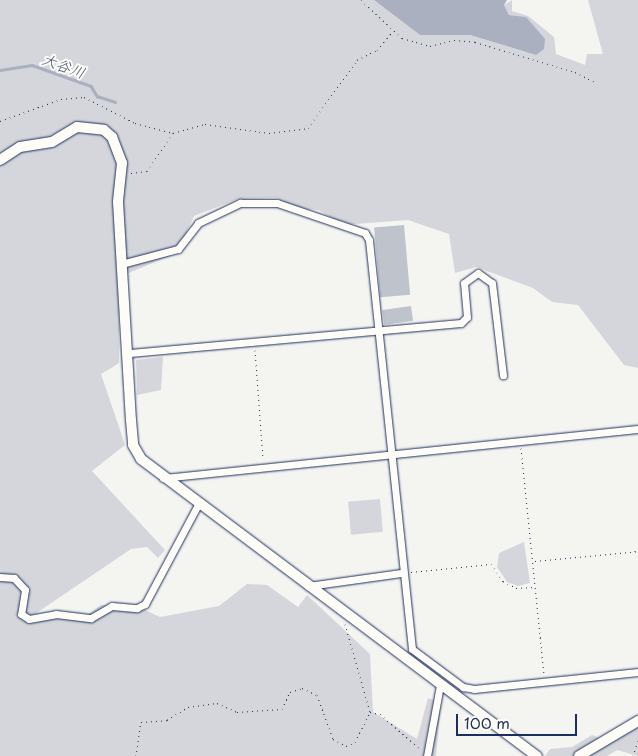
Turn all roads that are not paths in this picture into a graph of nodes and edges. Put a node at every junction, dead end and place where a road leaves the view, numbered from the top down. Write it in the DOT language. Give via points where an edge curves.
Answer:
graph roads {
  1 [pos="0,160"];
  2 [pos="125,263"];
  3 [pos="378,331"];
  4 [pos="130,353"];
  5 [pos="503,375"];
  6 [pos="638,429"];
  7 [pos="390,452"];
  8 [pos="163,478"];
  9 [pos="199,504"];
  10 [pos="401,573"];
  11 [pos="0,577"];
  12 [pos="308,586"];
  13 [pos="638,672"];
  14 [pos="440,685"];
  15 [pos="638,721"];
  16 [pos="427,756"];
  17 [pos="537,756"];
  18 [pos="579,756"];
  1 -- 2 [label="street" via="20,147 42,146 77,127 90,126 112,137 121,151"];
  2 -- 3 [label="street" via="178,249 198,223 240,203 276,203 298,213 320,215 340,228 365,233 369,240"];
  2 -- 4 [label="street"];
  3 -- 4 [label="street"];
  3 -- 5 [label="street" via="461,323 467,317 468,276 487,275"];
  3 -- 7 [label="street"];
  4 -- 8 [label="street" via="133,445 141,458"];
  6 -- 7 [label="street"];
  7 -- 8 [label="street"];
  7 -- 10 [label="street"];
  8 -- 9 [label="street"];
  9 -- 11 [label="street" via="145,604 137,608 112,606 91,618 56,614 29,619 21,614 25,590 14,578"];
  9 -- 12 [label="street"];
  10 -- 12 [label="street"];
  10 -- 13 [label="street" via="412,648 463,687"];
  12 -- 14 [label="street"];
  14 -- 16 [label="street"];
  14 -- 17 [label="street"];
  15 -- 18 [label="street"];
}
